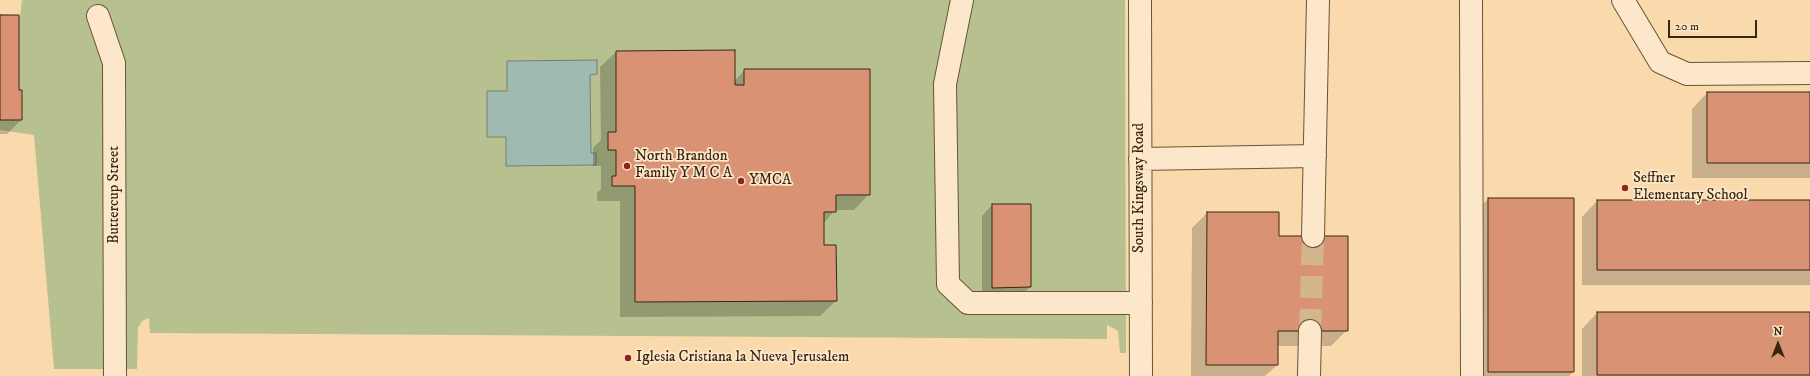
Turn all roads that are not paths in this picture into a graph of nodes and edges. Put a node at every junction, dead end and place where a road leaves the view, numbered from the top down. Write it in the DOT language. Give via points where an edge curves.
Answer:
graph roads {
  1 [pos="962,0"];
  2 [pos="1140,0"];
  3 [pos="1318,0"];
  4 [pos="1471,0"];
  5 [pos="1623,0"];
  6 [pos="98,16"];
  7 [pos="1810,73"];
  8 [pos="1315,156"];
  9 [pos="1140,159"];
  10 [pos="1313,236"];
  11 [pos="1141,303"];
  12 [pos="1310,331"];
  13 [pos="115,376"];
  14 [pos="1141,376"];
  15 [pos="1309,376"];
  16 [pos="1472,376"];
  1 -- 11 [label="street" via="945,84 948,284 968,303"];
  2 -- 9 [label="street, South Kingsway Road"];
  3 -- 8 [label="street"];
  4 -- 16 [label="street"];
  5 -- 7 [label="street" via="1660,62 1687,74"];
  6 -- 13 [label="street, Buttercup Street" via="114,63"];
  8 -- 9 [label="street"];
  8 -- 10 [label="street"];
  9 -- 11 [label="street, South Kingsway Road"];
  11 -- 14 [label="street, South Kingsway Road"];
  12 -- 15 [label="street"];
}
